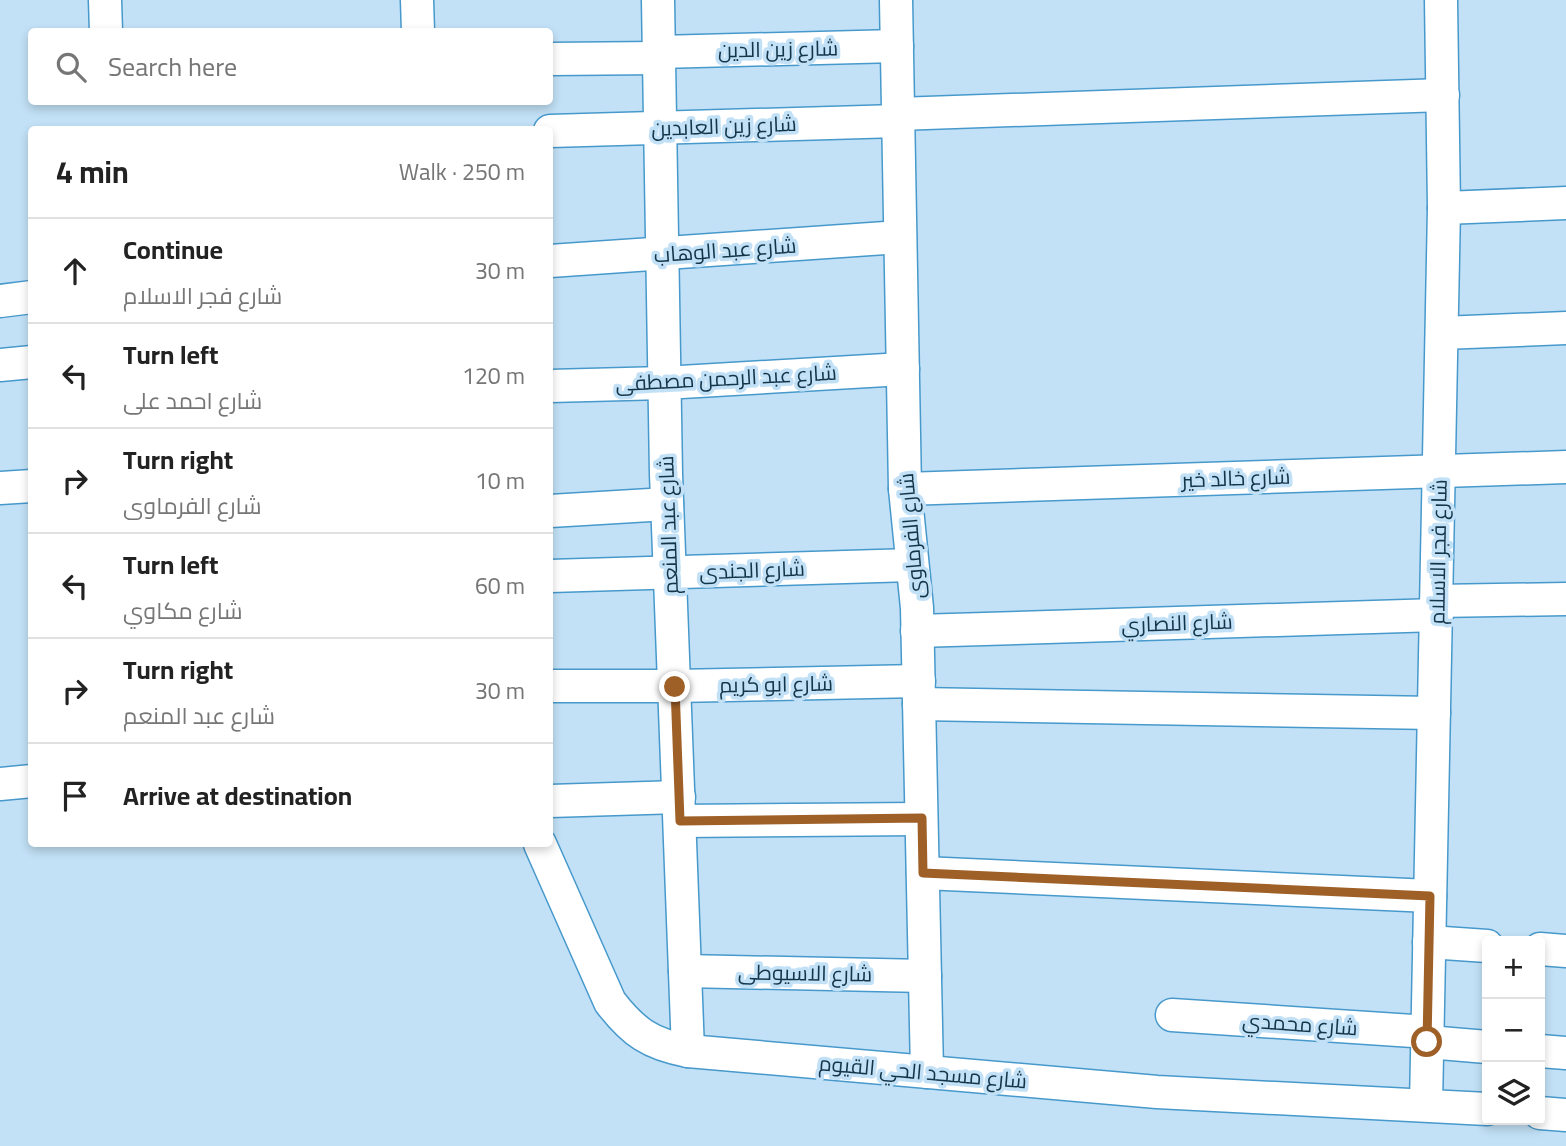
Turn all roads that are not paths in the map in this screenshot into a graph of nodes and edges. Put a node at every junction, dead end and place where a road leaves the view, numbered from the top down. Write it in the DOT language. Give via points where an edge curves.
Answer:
graph roads {
  1 [pos="105,0"];
  2 [pos="417,0"];
  3 [pos="658,0"];
  4 [pos="896,0"];
  5 [pos="1441,0"];
  6 [pos="106,28"];
  7 [pos="418,28"];
  8 [pos="897,47"];
  9 [pos="659,55"];
  10 [pos="553,59"];
  11 [pos="1443,95"];
  12 [pos="898,118"];
  13 [pos="659,128"];
  14 [pos="553,131"];
  15 [pos="1566,203"];
  16 [pos="1444,208"];
  17 [pos="900,237"];
  18 [pos="662,255"];
  19 [pos="553,261"];
  20 [pos="28,297"];
  21 [pos="0,300"];
  22 [pos="1566,328"];
  23 [pos="1442,333"];
  24 [pos="28,362"];
  25 [pos="0,365"];
  26 [pos="903,369"];
  27 [pos="664,383"];
  28 [pos="553,386"];
  29 [pos="1566,467"];
  30 [pos="1439,471"];
  31 [pos="28,486"];
  32 [pos="0,488"];
  33 [pos="905,489"];
  34 [pos="667,504"];
  35 [pos="553,510"];
  36 [pos="912,565"];
  37 [pos="670,572"];
  38 [pos="553,576"];
  39 [pos="1566,599"];
  40 [pos="1437,608"];
  41 [pos="917,631"];
  42 [pos="553,686"];
  43 [pos="675,687"];
  44 [pos="919,692"];
  45 [pos="1434,713"];
  46 [pos="28,781"];
  47 [pos="0,784"];
  48 [pos="553,802"];
  49 [pos="679,809"];
  50 [pos="922,818"];
  51 [pos="541,847"];
  52 [pos="923,873"];
  53 [pos="1430,896"];
  54 [pos="1429,942"];
  55 [pos="1482,946"];
  56 [pos="1545,949"];
  57 [pos="1566,951"];
  58 [pos="685,971"];
  59 [pos="925,976"];
  60 [pos="1172,1015"];
  61 [pos="1428,1037"];
  62 [pos="1482,1046"];
  63 [pos="688,1051"];
  64 [pos="1545,1051"];
  65 [pos="1566,1053"];
  66 [pos="927,1072"];
  67 [pos="1426,1105"];
  68 [pos="1482,1109"];
  69 [pos="1545,1113"];
  70 [pos="1566,1115"];
  1 -- 6 [label="street"];
  2 -- 7 [label="street"];
  3 -- 9 [label="street, شارع عبد المنعم"];
  4 -- 8 [label="street, شارع الفرماوى"];
  5 -- 11 [label="street, شارع فجر الاسلام"];
  8 -- 9 [label="street, شارع زين الدين"];
  8 -- 12 [label="street, شارع الفرماوى"];
  9 -- 10 [label="street, شارع زين الدين"];
  9 -- 13 [label="street, شارع عبد المنعم"];
  11 -- 12 [label="street, شارع زين العابدين"];
  11 -- 16 [label="street, شارع فجر الاسلام"];
  12 -- 13 [label="street, شارع زين العابدين"];
  12 -- 17 [label="street, شارع الفرماوى"];
  13 -- 14 [label="street, شارع زين العابدين"];
  13 -- 18 [label="street, شارع عبد المنعم"];
  15 -- 16 [label="street"];
  16 -- 23 [label="street, شارع فجر الاسلام"];
  17 -- 18 [label="street, شارع عبد الوهاب"];
  17 -- 26 [label="street, شارع الفرماوى"];
  18 -- 19 [label="street, شارع عبد الوهاب"];
  18 -- 27 [label="street, شارع عبد المنعم"];
  20 -- 21 [label="street"];
  22 -- 23 [label="street"];
  23 -- 30 [label="street, شارع فجر الاسلام"];
  24 -- 25 [label="street"];
  26 -- 27 [label="street, شارع عبد الرحمن مصطفى"];
  26 -- 33 [label="street, شارع الفرماوى"];
  27 -- 28 [label="street, شارع عبد الرحمن مصطفى"];
  27 -- 34 [label="street, شارع عبد المنعم"];
  29 -- 30 [label="street, شارع خالد خير"];
  30 -- 33 [label="street, شارع خالد خير"];
  30 -- 40 [label="street, شارع فجر الاسلام"];
  31 -- 32 [label="street"];
  33 -- 36 [label="street, شارع الفرماوى"];
  34 -- 35 [label="street"];
  34 -- 37 [label="street, شارع عبد المنعم"];
  36 -- 37 [label="street, شارع الجندى"];
  36 -- 41 [label="street, شارع الفرماوى"];
  37 -- 38 [label="street, شارع الجندى"];
  37 -- 43 [label="street, شارع عبد المنعم"];
  39 -- 40 [label="street, شارع النصاري"];
  40 -- 41 [label="street, شارع النصاري"];
  40 -- 45 [label="street, شارع فجر الاسلام"];
  41 -- 44 [label="street, شارع الفرماوى"];
  42 -- 43 [label="street, شارع ابو كريم"];
  43 -- 44 [label="street, شارع ابو كريم"];
  43 -- 49 [label="street, شارع عبد المنعم"];
  44 -- 45 [label="street, شارع ابو كريم"];
  44 -- 50 [label="street, شارع الفرماوى"];
  45 -- 53 [label="street, شارع فجر الاسلام"];
  46 -- 47 [label="street"];
  48 -- 49 [label="street"];
  49 -- 50 [label="street"];
  49 -- 58 [label="street, شارع عبد المنعم"];
  50 -- 52 [label="street, شارع الفرماوى"];
  51 -- 63 [label="street, شارع مسجد الحي القيوم" via="610,1002 643,1036"];
  52 -- 53 [label="street"];
  52 -- 59 [label="street, شارع الفرماوى"];
  53 -- 54 [label="street, شارع فجر الاسلام"];
  54 -- 55 [label="street"];
  54 -- 61 [label="street, شارع فجر الاسلام"];
  56 -- 57 [label="street"];
  58 -- 59 [label="street, شارع الاسيوطى"];
  58 -- 63 [label="street, شارع عبد المنعم"];
  59 -- 66 [label="street, شارع الفرماوى"];
  60 -- 61 [label="street, شارع محمدي"];
  61 -- 62 [label="street, شارع محمدي"];
  61 -- 67 [label="street, شارع فجر الاسلام"];
  63 -- 66 [label="street, شارع مسجد الحي القيوم"];
  64 -- 65 [label="street"];
  66 -- 67 [label="street, شارع مسجد الحي القيوم" via="1157,1092"];
  67 -- 68 [label="street, شارع مسجد الحي القيوم"];
  69 -- 70 [label="street"];
}
